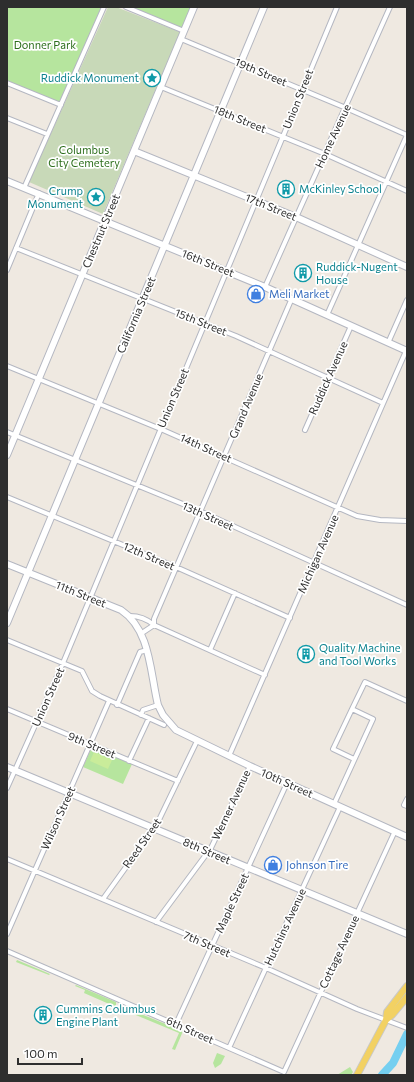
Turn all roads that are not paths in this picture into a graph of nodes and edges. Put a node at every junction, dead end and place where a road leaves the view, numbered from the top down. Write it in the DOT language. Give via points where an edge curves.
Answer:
graph roads {
  1 [pos="104,7"];
  2 [pos="126,7"];
  3 [pos="194,7"];
  4 [pos="264,7"];
  5 [pos="337,7"];
  6 [pos="390,7"];
  7 [pos="184,31"];
  8 [pos="181,39"];
  9 [pos="240,64"];
  10 [pos="7,83"];
  11 [pos="161,87"];
  12 [pos="302,90"];
  13 [pos="61,105"];
  14 [pos="346,108"];
  15 [pos="221,111"];
  16 [pos="7,118"];
  17 [pos="47,134"];
  18 [pos="407,135"];
  19 [pos="283,137"];
  20 [pos="134,150"];
  21 [pos="325,154"];
  22 [pos="194,175"];
  23 [pos="7,181"];
  24 [pos="387,182"];
  25 [pos="24,188"];
  26 [pos="407,191"];
  27 [pos="39,193"];
  28 [pos="256,200"];
  29 [pos="296,217"];
  30 [pos="105,221"];
  31 [pos="358,245"];
  32 [pos="165,246"];
  33 [pos="16,248"];
  34 [pos="9,258"];
  35 [pos="407,267"];
  36 [pos="7,270"];
  37 [pos="226,271"];
  38 [pos="82,275"];
  39 [pos="265,287"];
  40 [pos="143,298"];
  41 [pos="292,298"];
  42 [pos="407,300"];
  43 [pos="327,315"];
  44 [pos="205,323"];
  45 [pos="351,326"];
  46 [pos="388,342"];
  47 [pos="269,351"];
  48 [pos="406,351"];
  49 [pos="7,366"];
  50 [pos="328,378"];
  51 [pos="39,379"];
  52 [pos="99,404"];
  53 [pos="383,404"];
  54 [pos="160,428"];
  55 [pos="305,430"];
  56 [pos="7,432"];
  57 [pos="15,435"];
  58 [pos="7,455"];
  59 [pos="224,456"];
  60 [pos="75,460"];
  61 [pos="137,485"];
  62 [pos="7,497"];
  63 [pos="338,508"];
  64 [pos="200,511"];
  65 [pos="52,515"];
  66 [pos="407,520"];
  67 [pos="114,541"];
  68 [pos="314,563"];
  69 [pos="7,564"];
  70 [pos="176,567"];
  71 [pos="28,573"];
  72 [pos="235,593"];
  73 [pos="90,598"];
  74 [pos="407,605"];
  75 [pos="130,616"];
  76 [pos="290,618"];
  77 [pos="7,624"];
  78 [pos="154,625"];
  79 [pos="142,633"];
  80 [pos="7,640"];
  81 [pos="147,650"];
  82 [pos="210,650"];
  83 [pos="63,663"];
  84 [pos="265,675"];
  85 [pos="110,701"];
  86 [pos="407,701"];
  87 [pos="117,704"];
  88 [pos="158,705"];
  89 [pos="7,709"];
  90 [pos="352,709"];
  91 [pos="141,715"];
  92 [pos="148,718"];
  93 [pos="37,722"];
  94 [pos="167,724"];
  95 [pos="197,741"];
  96 [pos="90,745"];
  97 [pos="229,756"];
  98 [pos="354,759"];
  99 [pos="129,761"];
  100 [pos="250,766"];
  101 [pos="7,767"];
  102 [pos="15,770"];
  103 [pos="178,781"];
  104 [pos="287,783"];
  105 [pos="7,788"];
  106 [pos="69,793"];
  107 [pos="407,799"];
  108 [pos="334,804"];
  109 [pos="407,806"];
  110 [pos="340,807"];
  111 [pos="154,828"];
  112 [pos="395,832"];
  113 [pos="407,837"];
  114 [pos="209,852"];
  115 [pos="7,859"];
  116 [pos="248,868"];
  117 [pos="35,871"];
  118 [pos="302,891"];
  119 [pos="103,899"];
  120 [pos="357,914"];
  121 [pos="156,922"];
  122 [pos="7,934"];
  123 [pos="407,934"];
  124 [pos="212,946"];
  125 [pos="7,951"];
  126 [pos="266,968"];
  127 [pos="407,986"];
  128 [pos="321,992"];
  129 [pos="406,999"];
  130 [pos="386,1020"];
  131 [pos="176,1024"];
  132 [pos="407,1028"];
  133 [pos="229,1048"];
  134 [pos="284,1072"];
  135 [pos="357,1075"];
  1 -- 13 [label="street"];
  2 -- 7 [label="street"];
  3 -- 7 [label="street, Chestnut Street"];
  4 -- 9 [label="street, California Street"];
  5 -- 12 [label="street, Union Street"];
  6 -- 14 [label="street, Home Avenue"];
  7 -- 8 [label="street, Chestnut Street"];
  8 -- 9 [label="street, 19th Street"];
  8 -- 11 [label="street, Chestnut Street"];
  9 -- 12 [label="street, 19th Street"];
  9 -- 15 [label="street, California Street"];
  10 -- 13 [label="street"];
  11 -- 15 [label="street, 18th Street"];
  11 -- 20 [label="street, Chestnut Street"];
  12 -- 14 [label="street, 19th Street"];
  12 -- 19 [label="street, Union Street"];
  13 -- 17 [label="street"];
  14 -- 18 [label="street, 19th Street"];
  14 -- 21 [label="street, Home Avenue"];
  15 -- 19 [label="street, 18th Street"];
  15 -- 22 [label="street, California Street"];
  16 -- 17 [label="street"];
  17 -- 25 [label="street"];
  18 -- 24 [label="street"];
  19 -- 21 [label="street, 18th Street"];
  19 -- 28 [label="street, Union Street"];
  20 -- 22 [label="street, 17th Street"];
  20 -- 30 [label="street, Chestnut Street"];
  21 -- 24 [label="street, 18th Street"];
  21 -- 29 [label="street, Home Avenue"];
  22 -- 28 [label="street, 17th Street"];
  22 -- 32 [label="street, California Street"];
  23 -- 25 [label="street, 16th Street"];
  24 -- 26 [label="street, 18th Street"];
  24 -- 31 [label="street"];
  25 -- 27 [label="street, 16th Street"];
  27 -- 30 [label="street, 16th Street"];
  27 -- 33 [label="street"];
  28 -- 29 [label="street, 17th Street"];
  28 -- 37 [label="street, Union Street"];
  29 -- 31 [label="street, 17th Street"];
  29 -- 39 [label="street, Home Avenue"];
  30 -- 32 [label="street, 16th Street"];
  30 -- 38 [label="street, Chestnut Street"];
  31 -- 35 [label="street, 17th Street"];
  31 -- 43 [label="street"];
  32 -- 37 [label="street, 16th Street"];
  32 -- 40 [label="street, California Street"];
  33 -- 34 [label="street"];
  33 -- 38 [label="street, 15th Street"];
  34 -- 36 [label="street"];
  37 -- 39 [label="street, 16th Street"];
  37 -- 44 [label="street, Union Street"];
  38 -- 40 [label="street, 15th Street"];
  38 -- 51 [label="street, Chestnut Street"];
  39 -- 41 [label="street, 16th Street"];
  40 -- 44 [label="street, 15th Street"];
  40 -- 52 [label="street, California Street"];
  41 -- 43 [label="street, 16th Street"];
  41 -- 47 [label="street, Grand Avenue"];
  42 -- 46 [label="street"];
  43 -- 45 [label="street, 16th Street"];
  44 -- 47 [label="street, 15th Street"];
  44 -- 54 [label="street, Union Street"];
  45 -- 46 [label="street, 16th Street"];
  45 -- 50 [label="street, Ruddick Avenue"];
  46 -- 48 [label="street, 16th Street"];
  47 -- 50 [label="street, 15th Street"];
  47 -- 59 [label="street, Grand Avenue"];
  48 -- 53 [label="street, Michigan Avenue"];
  49 -- 51 [label="street, 14th Street"];
  50 -- 53 [label="street, 15th Street"];
  50 -- 55 [label="street, Ruddick Avenue"];
  51 -- 52 [label="street, 14th Street"];
  51 -- 57 [label="street, Chestnut Street"];
  52 -- 54 [label="street, 14th Street"];
  52 -- 60 [label="street, California Street"];
  53 -- 63 [label="street, Michigan Avenue"];
  54 -- 59 [label="street, 14th Street"];
  54 -- 61 [label="street, Union Street"];
  56 -- 57 [label="street, 13th Street"];
  57 -- 58 [label="street, Chestnut Street"];
  57 -- 60 [label="street, 13th Street"];
  59 -- 63 [label="street, 14th Street"];
  59 -- 64 [label="street, Grand Avenue"];
  60 -- 61 [label="street, 13th Street"];
  60 -- 65 [label="street, California Street"];
  61 -- 64 [label="street, 13th Street"];
  61 -- 67 [label="street, Union Street"];
  62 -- 65 [label="street, 12th Street"];
  63 -- 66 [label="street, 14th Street" via="369,518"];
  63 -- 68 [label="street, Michigan Avenue"];
  64 -- 68 [label="street, 13th Street"];
  64 -- 70 [label="street, Grand Avenue"];
  65 -- 67 [label="street, 12th Street"];
  65 -- 71 [label="street, California Street"];
  67 -- 70 [label="street, 12th Street"];
  67 -- 73 [label="street, Union Street"];
  68 -- 74 [label="street, 13th Street"];
  68 -- 76 [label="street, Michigan Avenue"];
  69 -- 71 [label="street, 11th Street"];
  70 -- 72 [label="street, 12th Street"];
  70 -- 78 [label="street, Grand Avenue" via="154,619"];
  71 -- 73 [label="street, 11th Street"];
  71 -- 77 [label="street, California Street"];
  72 -- 76 [label="street, 12th Street"];
  72 -- 82 [label="street"];
  73 -- 75 [label="street, 11th Street"];
  73 -- 83 [label="street, Union Street"];
  75 -- 78 [label="street, 11th Street" via="137,616"];
  75 -- 79 [label="street"];
  76 -- 84 [label="street, Michigan Avenue"];
  78 -- 79 [label="street"];
  78 -- 82 [label="street, 11th Street"];
  79 -- 81 [label="street"];
  80 -- 83 [label="street, 10th Street"];
  81 -- 87 [label="street" via="140,652"];
  81 -- 88 [label="street"];
  82 -- 84 [label="street, 11th Street"];
  83 -- 85 [label="street, 10th Street" via="82,671 92,691"];
  83 -- 93 [label="street, Union Street"];
  84 -- 97 [label="street, Michigan Avenue"];
  85 -- 87 [label="street, 10th Street"];
  85 -- 96 [label="street, Wilson Street"];
  86 -- 90 [label="street" via="365,682"];
  87 -- 91 [label="street, 10th Street"];
  88 -- 91 [label="street" via="144,710"];
  88 -- 94 [label="street"];
  89 -- 93 [label="street, 9th Street"];
  90 -- 98 [label="street" via="373,719"];
  90 -- 98 [label="street" via="333,750"];
  91 -- 92 [label="street, 10th Street"];
  92 -- 94 [label="street, 10th Street"];
  92 -- 99 [label="street"];
  93 -- 96 [label="street, 9th Street"];
  93 -- 102 [label="street, Union Street"];
  94 -- 95 [label="street, 10th Street"];
  95 -- 97 [label="street, 10th Street"];
  95 -- 103 [label="street, Reed Street"];
  96 -- 99 [label="street, 9th Street"];
  96 -- 106 [label="street, Wilson Street"];
  97 -- 100 [label="street, 10th Street"];
  98 -- 108 [label="street"];
  99 -- 103 [label="street, 9th Street"];
  100 -- 104 [label="street, 10th Street"];
  100 -- 114 [label="street, Werner Avenue"];
  101 -- 102 [label="street, 8th Street"];
  102 -- 105 [label="street, Union Street"];
  102 -- 106 [label="street, 8th Street"];
  103 -- 111 [label="street, Reed Street"];
  104 -- 108 [label="street, 10th Street"];
  104 -- 116 [label="street, Maple Street"];
  106 -- 111 [label="street, 8th Street"];
  106 -- 117 [label="street, Wilson Street"];
  107 -- 109 [label="street" via="404,805"];
  108 -- 110 [label="street, 10th Street"];
  110 -- 112 [label="street, 10th Street"];
  110 -- 118 [label="street, Hutchins Avenue"];
  111 -- 114 [label="street, 8th Street"];
  111 -- 119 [label="street, Reed Street"];
  112 -- 113 [label="street, 10th Street"];
  112 -- 120 [label="street, Cottage Avenue"];
  114 -- 116 [label="street, 8th Street"];
  114 -- 121 [label="street, Werner Avenue"];
  115 -- 117 [label="street, 7th Street"];
  116 -- 118 [label="street, 8th Street"];
  116 -- 124 [label="street, Maple Street"];
  117 -- 119 [label="street, 7th Street"];
  117 -- 122 [label="street, Wilson Street"];
  118 -- 120 [label="street, 8th Street"];
  118 -- 126 [label="street, Hutchins Avenue"];
  119 -- 121 [label="street, 7th Street"];
  120 -- 123 [label="street, 8th Street"];
  120 -- 128 [label="street, Cottage Avenue"];
  121 -- 124 [label="street, 7th Street"];
  124 -- 126 [label="street, 7th Street"];
  124 -- 131 [label="street, Maple Street"];
  125 -- 131 [label="street, 6th Street"];
  126 -- 128 [label="street, 7th Street"];
  126 -- 133 [label="street, Hutchins Avenue"];
  127 -- 130 [label="main road" via="386,1012"];
  128 -- 130 [label="street, 7th Street"];
  128 -- 134 [label="street, Cottage Avenue"];
  129 -- 130 [label="main road"];
  130 -- 132 [label="street, 7th Street"];
  130 -- 135 [label="main road"];
  131 -- 133 [label="street, 6th Street"];
  133 -- 134 [label="street, 6th Street"];
}
